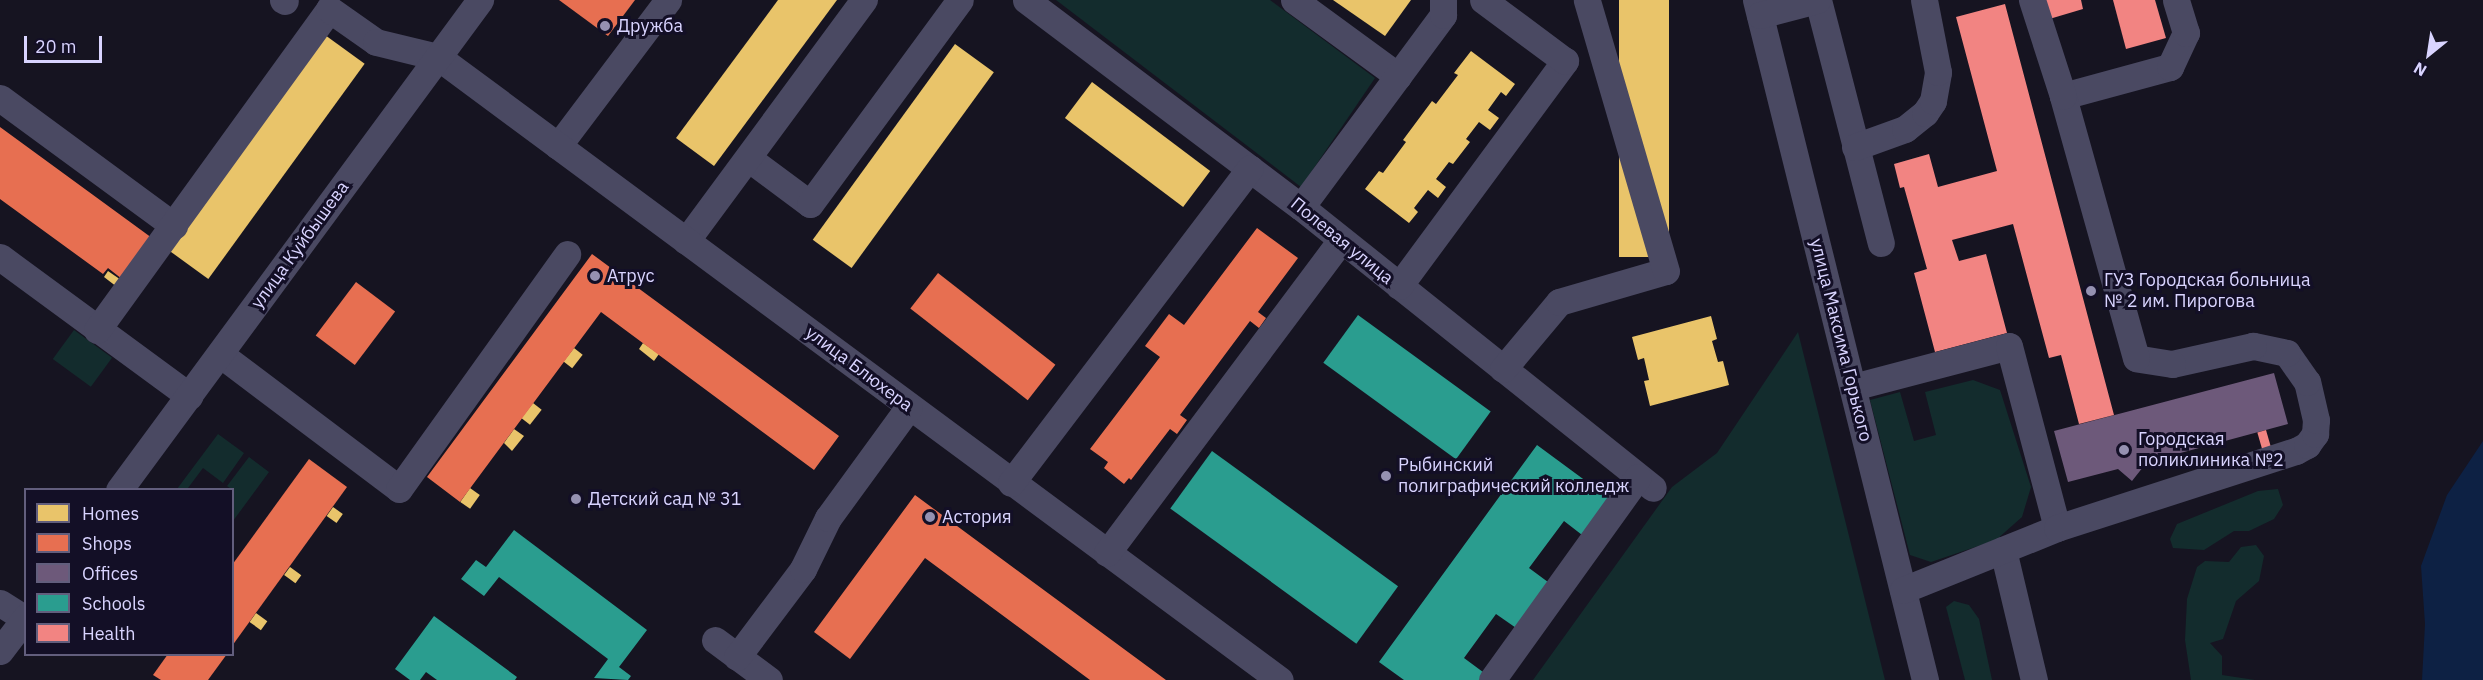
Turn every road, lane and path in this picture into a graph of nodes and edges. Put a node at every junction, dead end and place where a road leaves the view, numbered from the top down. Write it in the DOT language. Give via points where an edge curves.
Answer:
graph roads {
  1 [pos="480,0"];
  2 [pos="668,0"];
  3 [pos="864,0"];
  4 [pos="960,0"];
  5 [pos="1294,0"];
  6 [pos="1443,0"];
  7 [pos="1483,0"];
  8 [pos="1587,0"];
  9 [pos="1817,0"];
  10 [pos="1924,0"];
  11 [pos="2032,0"];
  12 [pos="2176,0"];
  13 [pos="1029,1"];
  14 [pos="1758,7"];
  15 [pos="438,57"];
  16 [pos="1398,76"];
  17 [pos="2063,96"];
  18 [pos="0,98"];
  19 [pos="558,146"];
  20 [pos="1855,147"];
  21 [pos="747,158"];
  22 [pos="1250,168"];
  23 [pos="1301,207"];
  24 [pos="174,226"];
  25 [pos="1341,240"];
  26 [pos="686,241"];
  27 [pos="1881,243"];
  28 [pos="567,254"];
  29 [pos="0,257"];
  30 [pos="1399,286"];
  31 [pos="97,330"];
  32 [pos="220,354"];
  33 [pos="1503,369"];
  34 [pos="1853,387"];
  35 [pos="189,396"];
  36 [pos="909,407"];
  37 [pos="1011,483"];
  38 [pos="120,488"];
  39 [pos="2057,528"];
  40 [pos="2003,550"];
  41 [pos="1107,553"];
  42 [pos="1903,590"];
  43 [pos="0,603"];
  44 [pos="24,617"];
  45 [pos="24,619"];
  46 [pos="715,639"];
  47 [pos="0,651"];
  48 [pos="737,657"];
  49 [pos="769,680"];
  50 [pos="1281,680"];
  51 [pos="1492,680"];
  52 [pos="1925,680"];
  53 [pos="2034,680"];
  1 -- 15 [label="street, улица Куйбышева"];
  2 -- 19 [label="street"];
  3 -- 21 [label="street"];
  4 -- 21 [label="street" via="810,204"];
  5 -- 16 [label="street"];
  6 -- 16 [label="street" via="1443,15"];
  7 -- 30 [label="street" via="1564,61"];
  8 -- 33 [label="street" via="1666,271 1559,302"];
  9 -- 14 [label="street"];
  9 -- 20 [label="street"];
  10 -- 20 [label="street" via="1938,72 1933,101 1905,129"];
  11 -- 17 [label="street"];
  12 -- 17 [label="street" via="2186,33 2170,67"];
  13 -- 22 [label="street, Полевая улица"];
  14 -- 34 [label="street, улица Максима Горького"];
  15 -- 19 [label="street, улица Блюхера"];
  15 -- 24 [label="street" via="376,42 329,9"];
  15 -- 32 [label="street, улица Куйбышева"];
  16 -- 23 [label="street"];
  17 -- 39 [label="street" via="2136,358 2172,364 2253,346 2287,353 2307,382 2316,420 2307,445 2296,451"];
  18 -- 24 [label="street"];
  19 -- 26 [label="street, улица Блюхера"];
  20 -- 27 [label="street"];
  21 -- 26 [label="street"];
  22 -- 23 [label="street, Полевая улица"];
  22 -- 37 [label="street"];
  23 -- 25 [label="street, Полевая улица"];
  24 -- 31 [label="street"];
  25 -- 30 [label="street, Полевая улица"];
  25 -- 41 [label="street"];
  26 -- 36 [label="street, улица Блюхера"];
  28 -- 32 [label="street" via="399,489"];
  29 -- 31 [label="street"];
  30 -- 33 [label="street, Полевая улица"];
  31 -- 35 [label="street"];
  32 -- 35 [label="street, улица Куйбышева"];
  33 -- 51 [label="street, Полевая улица" via="1645,482"];
  34 -- 39 [label="street" via="2009,346"];
  34 -- 42 [label="street, улица Максима Горького"];
  35 -- 38 [label="street, улица Куйбышева"];
  36 -- 37 [label="street, улица Блюхера"];
  36 -- 48 [label="street" via="828,518 803,569"];
  37 -- 41 [label="street, улица Блюхера"];
  39 -- 40 [label="street"];
  40 -- 42 [label="street"];
  40 -- 53 [label="street"];
  41 -- 50 [label="street, улица Блюхера"];
  42 -- 52 [label="street, улица Максима Горького"];
  43 -- 44 [label="street"];
  45 -- 47 [label="street"];
  46 -- 48 [label="street"];
  48 -- 49 [label="street"];
}
